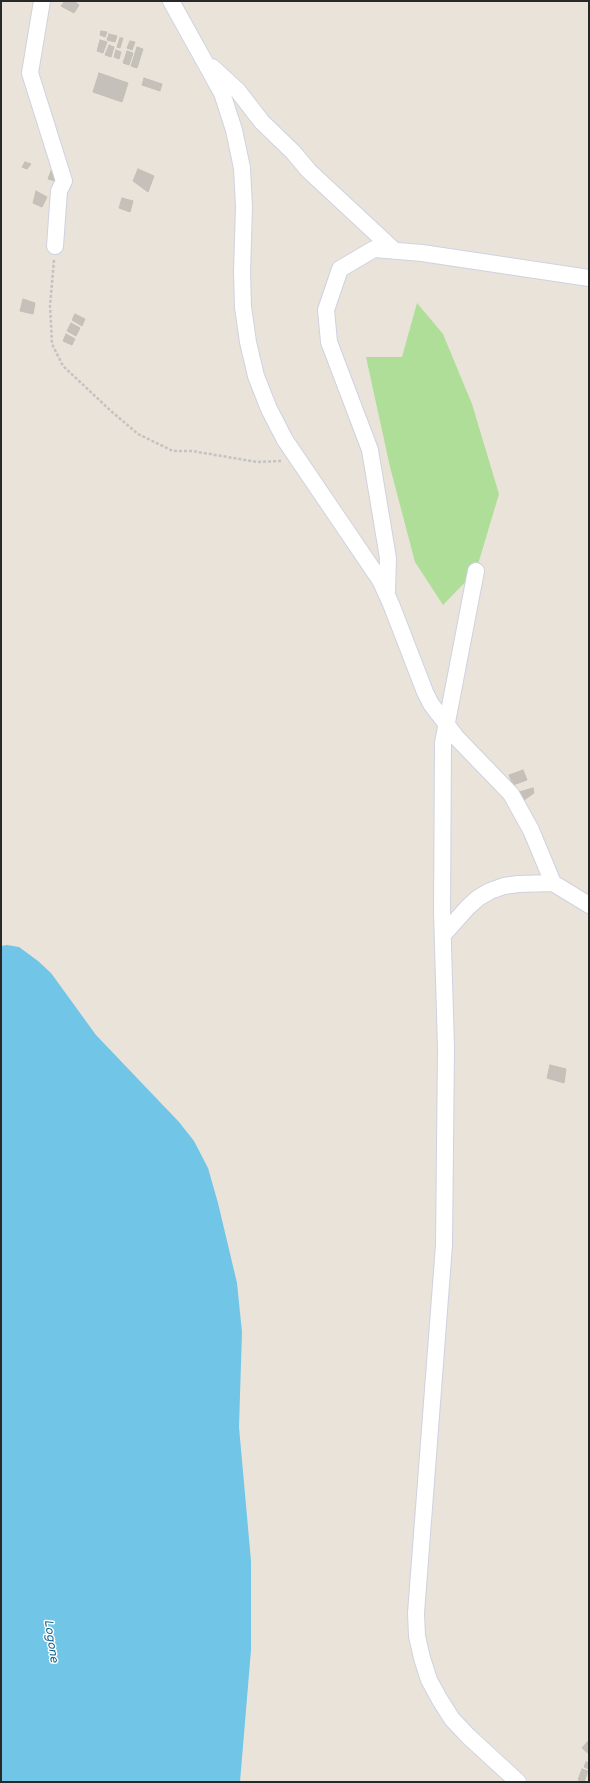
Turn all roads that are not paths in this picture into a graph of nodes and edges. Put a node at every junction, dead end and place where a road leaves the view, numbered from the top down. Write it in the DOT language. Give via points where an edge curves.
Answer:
graph roads {
  1 [pos="42,1"];
  2 [pos="171,1"];
  3 [pos="204,59"];
  4 [pos="55,246"];
  5 [pos="395,251"];
  6 [pos="589,278"];
  7 [pos="476,571"];
  8 [pos="387,594"];
  9 [pos="446,725"];
  10 [pos="553,883"];
  11 [pos="589,905"];
  12 [pos="443,935"];
  13 [pos="518,1782"];
  1 -- 4 [label="street" via="30,73 64,181 59,191"];
  2 -- 3 [label="street"];
  3 -- 5 [label="street" via="238,91 262,122 309,171"];
  3 -- 8 [label="street" via="222,93 242,168 243,307 256,376 285,440 372,567"];
  5 -- 6 [label="street"];
  5 -- 8 [label="street" via="374,250 340,269 326,310 329,342 370,450 388,558"];
  7 -- 9 [label="street"];
  8 -- 9 [label="street" via="425,692"];
  9 -- 10 [label="street" via="511,794 531,830"];
  9 -- 12 [label="street"];
  10 -- 11 [label="street"];
  10 -- 12 [label="street" via="518,884 490,891 468,907"];
  12 -- 13 [label="street" via="446,1048 444,1245 416,1613 417,1636 429,1680 452,1719"];
}
